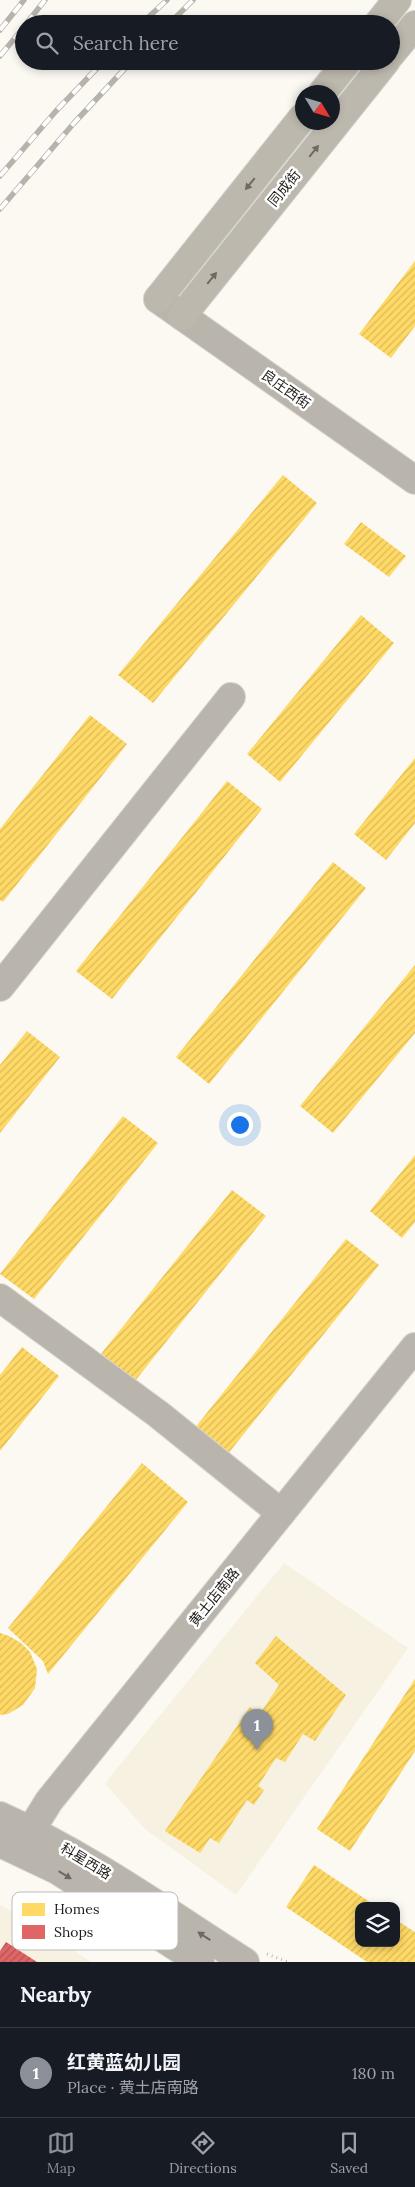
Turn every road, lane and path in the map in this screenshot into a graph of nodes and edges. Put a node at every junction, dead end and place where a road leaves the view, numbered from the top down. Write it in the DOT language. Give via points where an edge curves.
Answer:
graph roads {
  1 [pos="397,0"];
  2 [pos="385,15"];
  3 [pos="415,25"];
  4 [pos="400,43"];
  5 [pos="341,70"];
  6 [pos="379,70"];
  7 [pos="329,85"];
  8 [pos="295,127"];
  9 [pos="158,299"];
  10 [pos="182,316"];
  11 [pos="415,480"];
  12 [pos="232,697"];
  13 [pos="0,987"];
  14 [pos="0,1298"];
  15 [pos="415,1347"];
  16 [pos="281,1513"];
  17 [pos="0,1816"];
  18 [pos="18,1842"];
  19 [pos="92,1892"];
  20 [pos="136,1892"];
  21 [pos="178,1919"];
  22 [pos="178,1948"];
  23 [pos="200,1962"];
  24 [pos="245,1962"];
  1 -- 2 [label="main road"];
  3 -- 4 [label="main road"];
  5 -- 7 [label="main road"];
  10 -- 6 [label="main road, 同成街, one-way"];
  8 -- 9 [label="main road, one-way"];
  9 -- 10 [label="street, 良庄西街"];
  10 -- 11 [label="street, 良庄西街"];
  12 -- 13 [label="street"];
  14 -- 16 [label="street" via="158,1414"];
  15 -- 16 [label="street, 黄土店南路"];
  16 -- 18 [label="street, 黄土店南路"];
  17 -- 18 [label="street, 科星西路"];
  18 -- 19 [label="street, 科星西路, one-way"];
  20 -- 18 [label="street, 科星西路, one-way" via="89,1862"];
  24 -- 21 [label="street, 科星西路, one-way"];
  22 -- 23 [label="street, 科星西路, one-way"];
}
